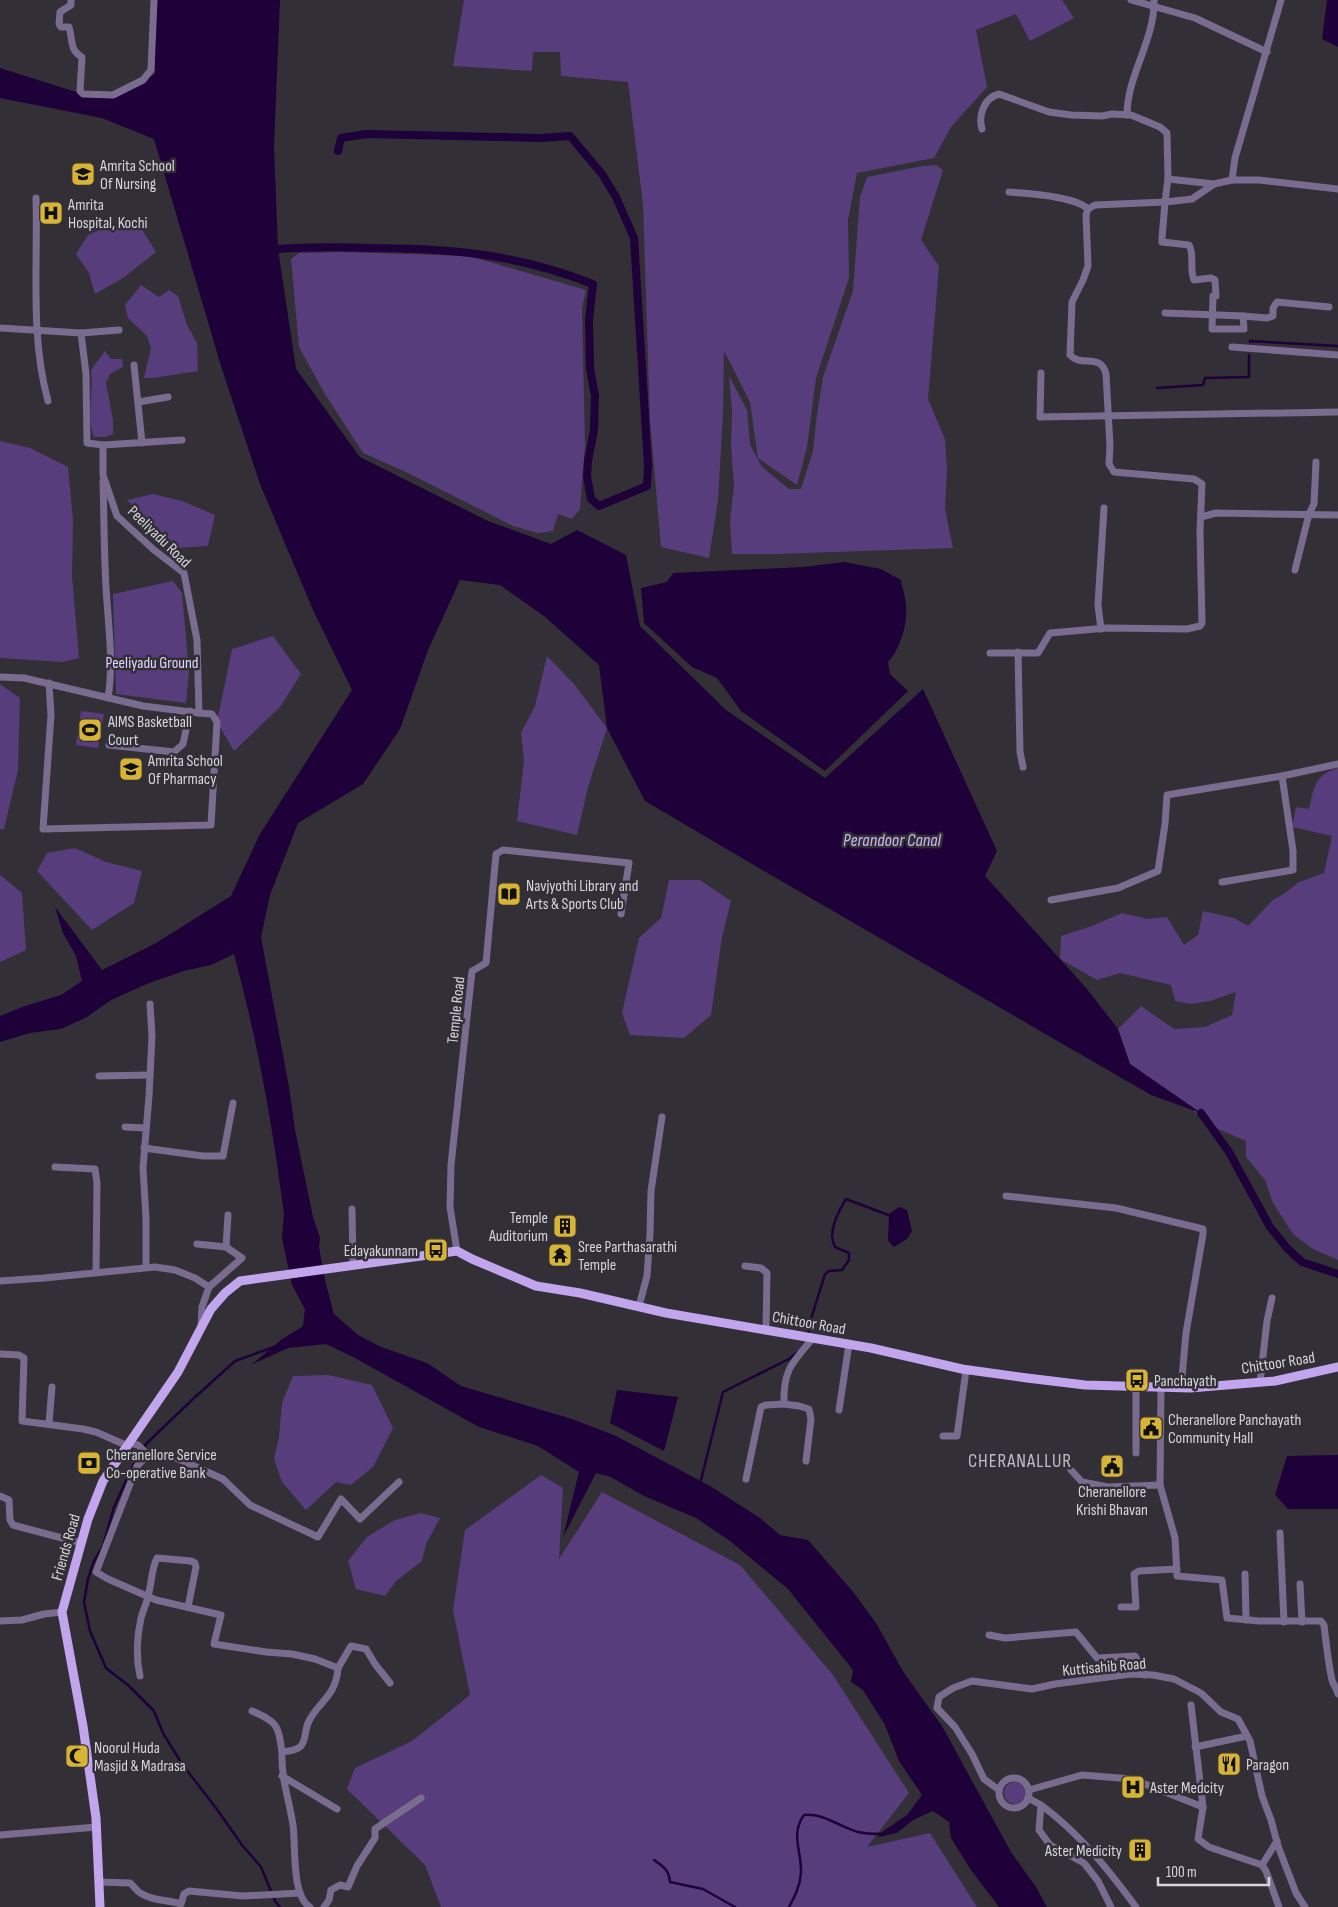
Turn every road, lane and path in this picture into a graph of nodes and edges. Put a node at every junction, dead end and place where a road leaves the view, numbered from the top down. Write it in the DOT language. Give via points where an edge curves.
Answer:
graph roads {
  1 [pos="71,0"];
  2 [pos="154,0"];
  3 [pos="1131,0"];
  4 [pos="1281,0"];
  5 [pos="1154,4"];
  6 [pos="1267,52"];
  7 [pos="1127,115"];
  8 [pos="982,129"];
  9 [pos="1168,179"];
  10 [pos="1232,180"];
  11 [pos="1214,184"];
  12 [pos="1338,189"];
  13 [pos="1010,192"];
  14 [pos="36,198"];
  15 [pos="1165,202"];
  16 [pos="1088,209"];
  17 [pos="1328,307"];
  18 [pos="1165,313"];
  19 [pos="1213,315"];
  20 [pos="1243,316"];
  21 [pos="0,328"];
  22 [pos="37,330"];
  23 [pos="119,330"];
  24 [pos="81,333"];
  25 [pos="1232,347"];
  26 [pos="1338,355"];
  27 [pos="134,364"];
  28 [pos="1041,373"];
  29 [pos="168,397"];
  30 [pos="48,401"];
  31 [pos="138,402"];
  32 [pos="1338,412"];
  33 [pos="1108,416"];
  34 [pos="182,440"];
  35 [pos="142,443"];
  36 [pos="103,445"];
  37 [pos="1316,462"];
  38 [pos="103,475"];
  39 [pos="1104,508"];
  40 [pos="1309,514"];
  41 [pos="1338,515"];
  42 [pos="1201,517"];
  43 [pos="1295,570"];
  44 [pos="1100,629"];
  45 [pos="990,652"];
  46 [pos="1018,652"];
  47 [pos="0,677"];
  48 [pos="49,683"];
  49 [pos="108,698"];
  50 [pos="190,712"];
  51 [pos="199,713"];
  52 [pos="109,745"];
  53 [pos="1338,764"];
  54 [pos="1023,767"];
  55 [pos="1282,776"];
  56 [pos="1222,882"];
  57 [pos="1052,900"];
  58 [pos="621,914"];
  59 [pos="150,1004"];
  60 [pos="150,1075"];
  61 [pos="99,1076"];
  62 [pos="233,1103"];
  63 [pos="662,1117"];
  64 [pos="125,1126"];
  65 [pos="146,1128"];
  66 [pos="144,1148"];
  67 [pos="55,1166"];
  68 [pos="1006,1196"];
  69 [pos="352,1209"];
  70 [pos="228,1215"];
  71 [pos="197,1244"];
  72 [pos="226,1248"];
  73 [pos="457,1250"];
  74 [pos="353,1264"];
  75 [pos="745,1266"];
  76 [pos="146,1267"];
  77 [pos="96,1272"];
  78 [pos="0,1281"];
  79 [pos="209,1286"];
  80 [pos="1272,1298"];
  81 [pos="639,1306"];
  82 [pos="201,1328"];
  83 [pos="766,1330"];
  84 [pos="813,1338"];
  85 [pos="849,1344"];
  86 [pos="0,1354"];
  87 [pos="1338,1366"];
  88 [pos="966,1370"];
  89 [pos="1260,1382"];
  90 [pos="52,1386"];
  91 [pos="1136,1386"];
  92 [pos="1161,1387"];
  93 [pos="1181,1388"];
  94 [pos="784,1404"];
  95 [pos="839,1410"];
  96 [pos="49,1424"];
  97 [pos="943,1436"];
  98 [pos="132,1444"];
  99 [pos="147,1453"];
  100 [pos="1136,1453"];
  101 [pos="806,1461"];
  102 [pos="1071,1470"];
  103 [pos="746,1479"];
  104 [pos="398,1482"];
  105 [pos="1160,1485"];
  106 [pos="0,1496"];
  107 [pos="1280,1533"];
  108 [pos="81,1543"];
  109 [pos="1177,1570"];
  110 [pos="1245,1574"];
  111 [pos="1300,1584"];
  112 [pos="148,1596"];
  113 [pos="188,1607"];
  114 [pos="1121,1607"];
  115 [pos="62,1612"];
  116 [pos="1246,1620"];
  117 [pos="0,1621"];
  118 [pos="1284,1622"];
  119 [pos="1302,1622"];
  120 [pos="989,1635"];
  121 [pos="338,1668"];
  122 [pos="1145,1675"];
  123 [pos="140,1676"];
  124 [pos="390,1683"];
  125 [pos="1338,1691"];
  126 [pos="1191,1705"];
  127 [pos="252,1711"];
  128 [pos="1247,1736"];
  129 [pos="1195,1747"];
  130 [pos="282,1752"];
  131 [pos="282,1776"];
  132 [pos="999,1790"];
  133 [pos="1029,1790"];
  134 [pos="421,1798"];
  135 [pos="1028,1798"];
  136 [pos="1041,1804"];
  137 [pos="1203,1807"];
  138 [pos="337,1809"];
  139 [pos="97,1827"];
  140 [pos="0,1834"];
  141 [pos="1277,1841"];
  142 [pos="1262,1865"];
  143 [pos="99,1882"];
  144 [pos="300,1893"];
  145 [pos="181,1906"];
  146 [pos="100,1907"];
  147 [pos="310,1907"];
  148 [pos="324,1907"];
  149 [pos="1111,1907"];
  150 [pos="1136,1907"];
  151 [pos="1279,1907"];
  152 [pos="1305,1907"];
  1 -- 2 [label="street" via="71,5 60,12 59,24 69,28 71,45 82,56 80,91 83,94 113,95 143,80 151,70"];
  3 -- 5 [label="street"];
  4 -- 6 [label="street"];
  5 -- 6 [label="street" via="1195,18"];
  5 -- 7 [label="street" via="1150,32 1127,103"];
  6 -- 10 [label="street" via="1235,158"];
  7 -- 8 [label="street" via="1049,112 999,94 992,96 982,109"];
  7 -- 9 [label="street" via="1160,127 1167,133"];
  9 -- 11 [label="street"];
  9 -- 15 [label="street"];
  10 -- 11 [label="street"];
  10 -- 12 [label="street"];
  11 -- 15 [label="street" via="1192,199"];
  13 -- 16 [label="street" via="1061,198"];
  14 -- 22 [label="street"];
  15 -- 16 [label="street" via="1094,205"];
  15 -- 19 [label="street" via="1162,242 1189,244 1194,280 1215,280"];
  16 -- 33 [label="street" via="1088,266 1072,302 1070,355 1075,359 1099,362 1104,367"];
  17 -- 20 [label="street" via="1277,302 1273,308 1274,316"];
  18 -- 19 [label="street"];
  19 -- 20 [label="street"];
  19 -- 20 [label="street" via="1212,329 1217,330 1244,329"];
  21 -- 22 [label="street"];
  22 -- 24 [label="street"];
  22 -- 30 [label="street"];
  23 -- 24 [label="street"];
  24 -- 36 [label="street" via="88,444"];
  25 -- 26 [label="street"];
  27 -- 31 [label="street"];
  28 -- 33 [label="street" via="1040,417"];
  29 -- 31 [label="street"];
  31 -- 35 [label="street"];
  32 -- 33 [label="street"];
  33 -- 42 [label="street" via="1111,469 1114,472 1199,481 1202,484"];
  34 -- 35 [label="street"];
  35 -- 36 [label="street"];
  36 -- 38 [label="street, Peeliyadu Road"];
  37 -- 40 [label="street" via="1314,504"];
  38 -- 49 [label="street" via="111,640"];
  38 -- 51 [label="street, Peeliyadu Road" via="118,516 184,573 197,640"];
  39 -- 44 [label="street" via="1098,605"];
  40 -- 41 [label="street"];
  40 -- 42 [label="street" via="1216,513"];
  40 -- 43 [label="street"];
  42 -- 44 [label="street" via="1200,626 1187,629"];
  44 -- 46 [label="street" via="1050,633 1038,653"];
  45 -- 46 [label="street"];
  46 -- 54 [label="street"];
  47 -- 48 [label="street"];
  48 -- 49 [label="street"];
  48 -- 51 [label="street" via="51,715 43,829 211,825 217,722 212,714"];
  49 -- 50 [label="street"];
  50 -- 51 [label="street"];
  50 -- 52 [label="street" via="183,744 174,752"];
  53 -- 55 [label="street"];
  55 -- 56 [label="street" via="1293,870"];
  55 -- 57 [label="street" via="1167,795 1158,871 1118,888"];
  58 -- 73 [label="street, Temple Road" via="629,862 503,850 496,854 486,963 472,971 453,1138 450,1208"];
  59 -- 60 [label="street"];
  60 -- 61 [label="street"];
  60 -- 65 [label="street"];
  62 -- 66 [label="street" via="222,1156"];
  63 -- 81 [label="street" via="651,1191 647,1276"];
  64 -- 65 [label="street"];
  65 -- 66 [label="street"];
  66 -- 76 [label="street"];
  67 -- 77 [label="street" via="95,1169"];
  68 -- 93 [label="street" via="1116,1208 1202,1229"];
  69 -- 74 [label="street"];
  70 -- 72 [label="street"];
  71 -- 72 [label="street"];
  72 -- 79 [label="street" via="242,1258"];
  73 -- 74 [label="main road"];
  73 -- 81 [label="main road, Chittoor Road" via="536,1286"];
  74 -- 82 [label="main road, Friends Road" via="247,1279 234,1285 218,1300"];
  75 -- 83 [label="street" via="767,1272"];
  76 -- 77 [label="street"];
  76 -- 79 [label="street" via="168,1268"];
  77 -- 78 [label="street"];
  79 -- 82 [label="street" via="202,1307"];
  80 -- 89 [label="street"];
  81 -- 83 [label="main road, Chittoor Road"];
  82 -- 98 [label="main road, Friends Road" via="178,1372"];
  83 -- 84 [label="main road, Chittoor Road"];
  84 -- 85 [label="main road, Chittoor Road"];
  84 -- 94 [label="street" via="788,1367"];
  85 -- 88 [label="main road, Chittoor Road"];
  85 -- 95 [label="street"];
  86 -- 96 [label="street" via="24,1358 22,1421"];
  87 -- 89 [label="main road, Chittoor Road"];
  88 -- 91 [label="main road, Chittoor Road" via="1086,1385"];
  88 -- 97 [label="street" via="957,1436"];
  89 -- 93 [label="main road, Chittoor Road"];
  90 -- 96 [label="street"];
  91 -- 92 [label="main road, Chittoor Road"];
  91 -- 100 [label="street"];
  92 -- 93 [label="main road, Chittoor Road"];
  92 -- 105 [label="street"];
  94 -- 101 [label="street" via="809,1409 811,1419"];
  94 -- 103 [label="street" via="761,1407"];
  96 -- 98 [label="street" via="96,1432"];
  98 -- 99 [label="street"];
  98 -- 108 [label="main road, Friends Road" via="103,1482"];
  99 -- 104 [label="street" via="176,1458 223,1479 250,1505 318,1537 341,1499 360,1519"];
  99 -- 112 [label="street" via="137,1466 96,1572"];
  102 -- 105 [label="street" via="1082,1482 1108,1488"];
  105 -- 109 [label="street" via="1174,1538"];
  106 -- 108 [label="street" via="9,1500 13,1525"];
  107 -- 118 [label="street"];
  108 -- 115 [label="main road, Friends Road"];
  109 -- 114 [label="street" via="1139,1571 1134,1574 1136,1607"];
  109 -- 116 [label="street" via="1177,1576 1222,1580 1227,1618"];
  110 -- 116 [label="street"];
  111 -- 119 [label="street"];
  112 -- 113 [label="street"];
  112 -- 113 [label="street" via="157,1558 191,1561 196,1567"];
  112 -- 123 [label="street" via="138,1645"];
  113 -- 121 [label="street" via="221,1615 214,1644 292,1654"];
  115 -- 117 [label="street"];
  115 -- 139 [label="main road, Friends Road"];
  116 -- 118 [label="street"];
  118 -- 119 [label="street"];
  119 -- 125 [label="street" via="1321,1621 1324,1624 1330,1674"];
  120 -- 122 [label="street" via="1005,1638 1076,1632 1097,1658 1135,1656"];
  121 -- 124 [label="street" via="351,1646 366,1649"];
  121 -- 130 [label="street" via="338,1677 331,1692 308,1722 302,1745"];
  122 -- 128 [label="street, Kuttisahib Road" via="1174,1679 1201,1693 1221,1712 1238,1719"];
  122 -- 132 [label="street, Kuttisahib Road" via="1130,1674 1032,1689 972,1681 939,1697 937,1708 955,1727 984,1778"];
  126 -- 129 [label="street"];
  127 -- 130 [label="street" via="269,1718 279,1730"];
  128 -- 129 [label="street"];
  128 -- 141 [label="street, Kuttisahib Road"];
  129 -- 137 [label="street"];
  130 -- 131 [label="street"];
  131 -- 138 [label="street"];
  131 -- 144 [label="street" via="293,1823"];
  132 -- 133 [label="street" via="1001,1784 1011,1778 1023,1780"];
  132 -- 135 [label="street" via="1001,1802 1011,1808 1023,1806"];
  133 -- 135 [label="street"];
  133 -- 137 [label="street" via="1082,1775 1132,1779"];
  134 -- 148 [label="street" via="376,1829 375,1838 356,1866 348,1887 340,1885 331,1890"];
  135 -- 136 [label="street"];
  136 -- 149 [label="street" via="1039,1830 1050,1845 1084,1863 1098,1881"];
  136 -- 150 [label="street" via="1091,1849"];
  137 -- 142 [label="street" via="1198,1839 1209,1847"];
  139 -- 140 [label="street"];
  139 -- 143 [label="main road, Friends Road"];
  141 -- 142 [label="street"];
  141 -- 152 [label="street, Kuttisahib Road" via="1296,1893"];
  142 -- 151 [label="street"];
  143 -- 145 [label="street" via="130,1883 140,1894 170,1900"];
  143 -- 146 [label="main road, Friends Road"];
  144 -- 145 [label="street" via="243,1896 189,1891 184,1894"];
  144 -- 147 [label="street"];
}
